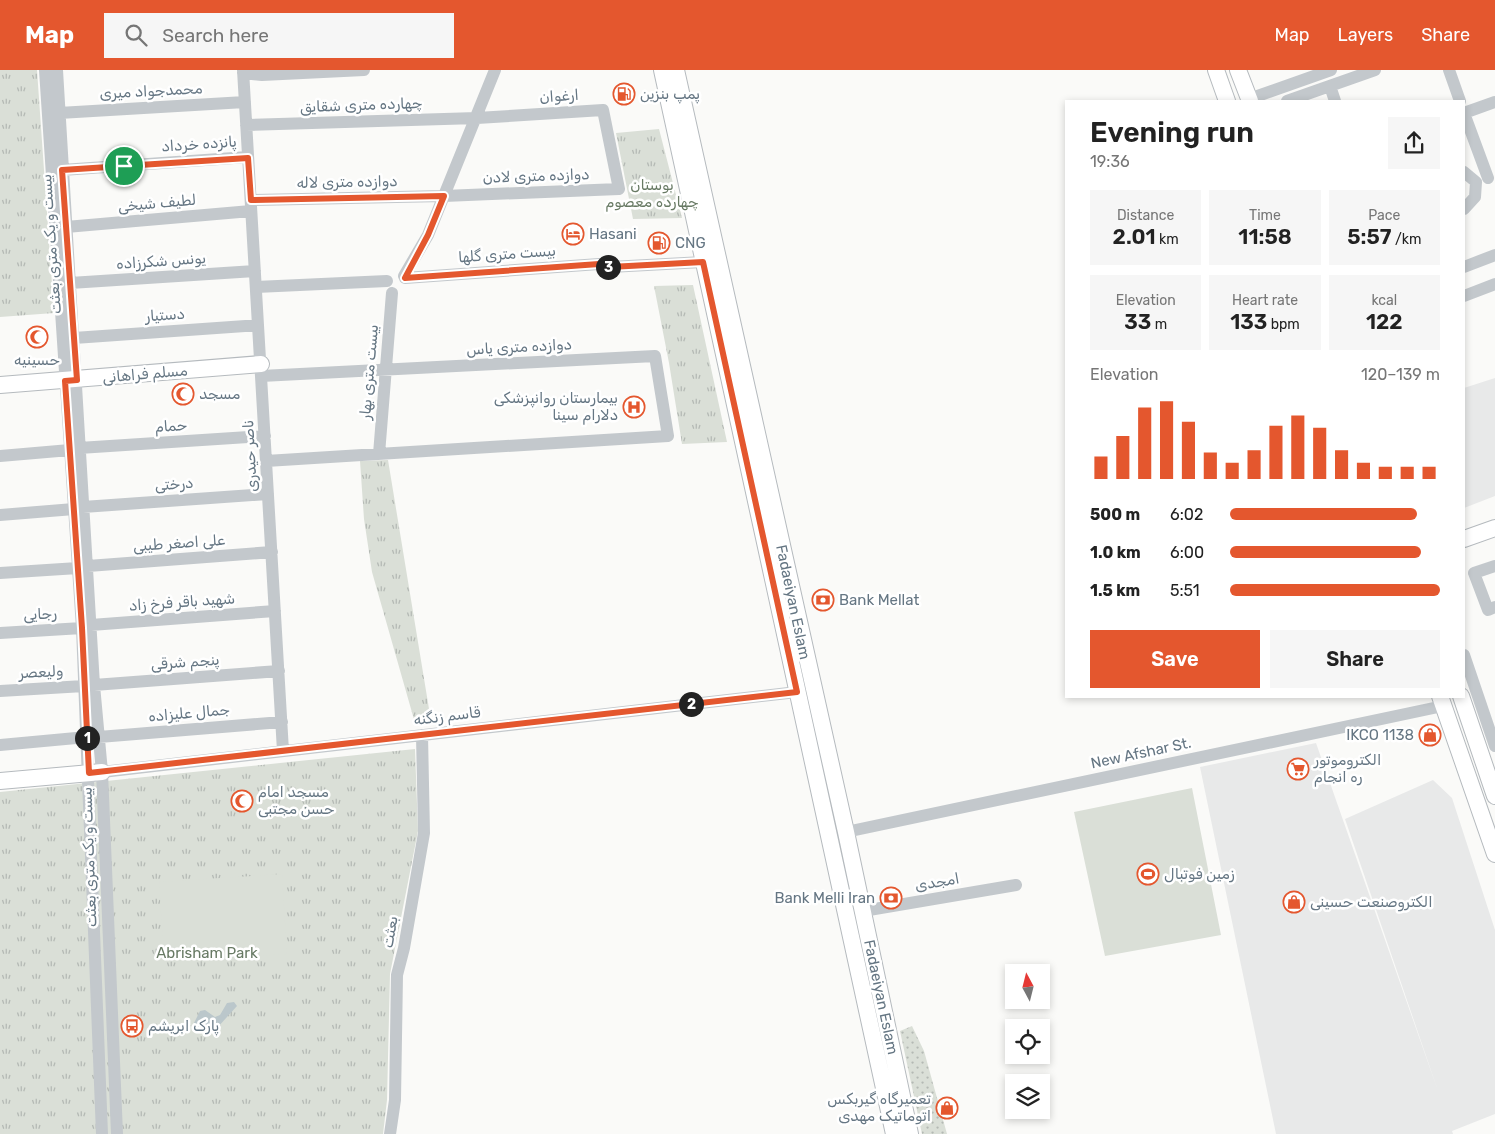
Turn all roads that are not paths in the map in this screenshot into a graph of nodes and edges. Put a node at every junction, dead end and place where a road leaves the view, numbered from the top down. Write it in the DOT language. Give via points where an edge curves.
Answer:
graph roads {
  1 [pos="45,70"];
  2 [pos="57,70"];
  3 [pos="364,70"];
  4 [pos="495,70"];
  5 [pos="662,70"];
  6 [pos="676,70"];
  7 [pos="1216,70"];
  8 [pos="1238,70"];
  9 [pos="1331,70"];
  10 [pos="1375,70"];
  11 [pos="1449,70"];
  12 [pos="243,72"];
  13 [pos="1304,74"];
  14 [pos="1330,86"];
  15 [pos="1310,93"];
  16 [pos="1227,100"];
  17 [pos="1249,100"];
  18 [pos="1290,100"];
  19 [pos="1335,100"];
  20 [pos="1460,100"];
  21 [pos="245,102"];
  22 [pos="1495,102"];
  23 [pos="59,113"];
  24 [pos="1465,113"];
  25 [pos="1465,116"];
  26 [pos="477,118"];
  27 [pos="246,125"];
  28 [pos="611,150"];
  29 [pos="248,158"];
  30 [pos="62,170"];
  31 [pos="1465,172"];
  32 [pos="1486,179"];
  33 [pos="444,196"];
  34 [pos="251,206"];
  35 [pos="1465,208"];
  36 [pos="66,227"];
  37 [pos="1495,255"];
  38 [pos="703,262"];
  39 [pos="1465,267"];
  40 [pos="255,270"];
  41 [pos="404,280"];
  42 [pos="70,283"];
  43 [pos="1495,284"];
  44 [pos="256,287"];
  45 [pos="389,287"];
  46 [pos="1465,296"];
  47 [pos="258,325"];
  48 [pos="74,338"];
  49 [pos="261,370"];
  50 [pos="385,370"];
  51 [pos="71,380"];
  52 [pos="0,385"];
  53 [pos="265,436"];
  54 [pos="74,449"];
  55 [pos="379,454"];
  56 [pos="0,456"];
  57 [pos="266,461"];
  58 [pos="268,494"];
  59 [pos="78,508"];
  60 [pos="0,515"];
  61 [pos="1495,528"];
  62 [pos="1465,539"];
  63 [pos="272,552"];
  64 [pos="1495,566"];
  65 [pos="83,567"];
  66 [pos="0,573"];
  67 [pos="1495,607"];
  68 [pos="275,611"];
  69 [pos="87,626"];
  70 [pos="0,633"];
  71 [pos="1465,658"];
  72 [pos="279,671"];
  73 [pos="89,686"];
  74 [pos="0,691"];
  75 [pos="797,692"];
  76 [pos="1461,698"];
  77 [pos="1442,701"];
  78 [pos="282,722"];
  79 [pos="422,735"];
  80 [pos="93,737"];
  81 [pos="0,744"];
  82 [pos="1495,746"];
  83 [pos="283,751"];
  84 [pos="95,773"];
  85 [pos="0,781"];
  86 [pos="1495,796"];
  87 [pos="846,832"];
  88 [pos="1495,854"];
  89 [pos="1016,885"];
  90 [pos="863,911"];
  91 [pos="102,1134"];
  92 [pos="117,1134"];
  93 [pos="390,1134"];
  94 [pos="894,1134"];
  95 [pos="910,1134"];
  1 -- 51 [label="street, بیست و یک متری بعثت"];
  2 -- 23 [label="street, بیست و یک متری بعثت"];
  3 -- 12 [label="street" via="262,75"];
  4 -- 26 [label="street"];
  5 -- 38 [label="main road, Fadaeiyan Eslam"];
  6 -- 87 [label="main road, Fadaeiyan Eslam"];
  7 -- 16 [label="main road"];
  8 -- 17 [label="main road"];
  9 -- 13 [label="street"];
  10 -- 14 [label="street"];
  11 -- 20 [label="street"];
  12 -- 21 [label="street, ناصر حیدری"];
  13 -- 15 [label="street"];
  13 -- 17 [label="street"];
  14 -- 15 [label="street"];
  14 -- 19 [label="street"];
  15 -- 18 [label="street"];
  21 -- 23 [label="street, محمدجواد میری"];
  21 -- 27 [label="street, ناصر حیدری"];
  22 -- 24 [label="street"];
  23 -- 30 [label="street, بیست و یک متری بعثت"];
  25 -- 32 [label="street"];
  26 -- 27 [label="street, چهارده متری شقایق"];
  26 -- 28 [label="street, ارغوان" via="603,110"];
  26 -- 33 [label="street"];
  27 -- 29 [label="street, ناصر حیدری"];
  28 -- 33 [label="street, دوازده متری لادن" via="619,189"];
  29 -- 30 [label="street, پانزده خرداد"];
  29 -- 34 [label="street, ناصر حیدری"];
  30 -- 36 [label="street, بیست و یک متری بعثت"];
  31 -- 32 [label="street"];
  32 -- 35 [label="street"];
  33 -- 34 [label="street, دوازده متری لاله"];
  33 -- 41 [label="street"];
  34 -- 36 [label="street, لطیف شیخی"];
  34 -- 40 [label="street, ناصر حیدری"];
  36 -- 42 [label="street, بیست و یک متری بعثت"];
  37 -- 39 [label="street"];
  38 -- 41 [label="street, بیست متری گلها" via="610,267 600,273"];
  38 -- 75 [label="main road, Fadaeiyan Eslam"];
  40 -- 42 [label="street, یونس شکرزاده"];
  40 -- 44 [label="street, ناصر حیدری"];
  41 -- 45 [label="street, بیست متری گلها" via="396,275"];
  42 -- 48 [label="street, بیست و یک متری بعثت"];
  43 -- 46 [label="street"];
  44 -- 45 [label="street"];
  44 -- 47 [label="street, ناصر حیدری"];
  45 -- 50 [label="street, بیست متری بهار"];
  47 -- 48 [label="street, دستیار"];
  47 -- 49 [label="street, ناصر حیدری"];
  48 -- 51 [label="street, بیست و یک متری بعثت"];
  49 -- 50 [label="street, دوازده متری یاس"];
  49 -- 51 [label="main road, مسلم فراهانی"];
  49 -- 53 [label="street, ناصر حیدری"];
  50 -- 55 [label="street, بیست متری بهار"];
  50 -- 55 [label="street, دوازده متری یاس" via="655,356 668,436"];
  51 -- 52 [label="main road, مسلم فراهانی"];
  51 -- 54 [label="street, بیست و یک متری بعثت"];
  53 -- 54 [label="street, حمام"];
  53 -- 57 [label="street, ناصر حیدری"];
  54 -- 56 [label="street, حمام"];
  54 -- 59 [label="street, بیست و یک متری بعثت"];
  55 -- 57 [label="street"];
  57 -- 58 [label="street, ناصر حیدری"];
  58 -- 59 [label="street, درختی"];
  58 -- 63 [label="street, ناصر حیدری"];
  59 -- 60 [label="street, درختی"];
  59 -- 65 [label="street, بیست و یک متری بعثت"];
  61 -- 62 [label="main road"];
  63 -- 65 [label="street, علی اصغر طیبی"];
  63 -- 68 [label="street, ناصر حیدری"];
  64 -- 67 [label="street" via="1474,573 1488,610"];
  65 -- 66 [label="street, علی اصغر طیبی"];
  65 -- 69 [label="street, بیست و یک متری بعثت"];
  68 -- 69 [label="street, شهید باقر فرخ زاد"];
  68 -- 72 [label="street, ناصر حیدری"];
  69 -- 70 [label="street, رجایی"];
  69 -- 73 [label="street, بیست و یک متری بعثت"];
  71 -- 82 [label="street"];
  72 -- 73 [label="street, پنجم شرقی"];
  72 -- 78 [label="street, ناصر حیدری"];
  73 -- 74 [label="street, ولیعصر"];
  73 -- 80 [label="street, بیست و یک متری بعثت"];
  75 -- 79 [label="street, قاسم زنگنه"];
  75 -- 94 [label="main road, Fadaeiyan Eslam"];
  76 -- 86 [label="main road"];
  77 -- 87 [label="street, New Afshar St."];
  77 -- 88 [label="main road"];
  78 -- 80 [label="street, جمال علیزاده"];
  78 -- 83 [label="street, ناصر حیدری"];
  79 -- 83 [label="street, قاسم زنگنه"];
  79 -- 93 [label="street, بعثت" via="424,833 397,975 395,1100"];
  80 -- 81 [label="street, جمال علیزاده"];
  80 -- 84 [label="street, بیست و یک متری بعثت"];
  83 -- 84 [label="street, قاسم زنگنه"];
  84 -- 85 [label="main road"];
  84 -- 91 [label="street, بیست و یک متری بعثت"];
  84 -- 92 [label="street, بیست و یک متری بعثت"];
  87 -- 90 [label="main road, Fadaeiyan Eslam"];
  89 -- 90 [label="street, امجدی"];
  90 -- 95 [label="main road, Fadaeiyan Eslam"];
}
